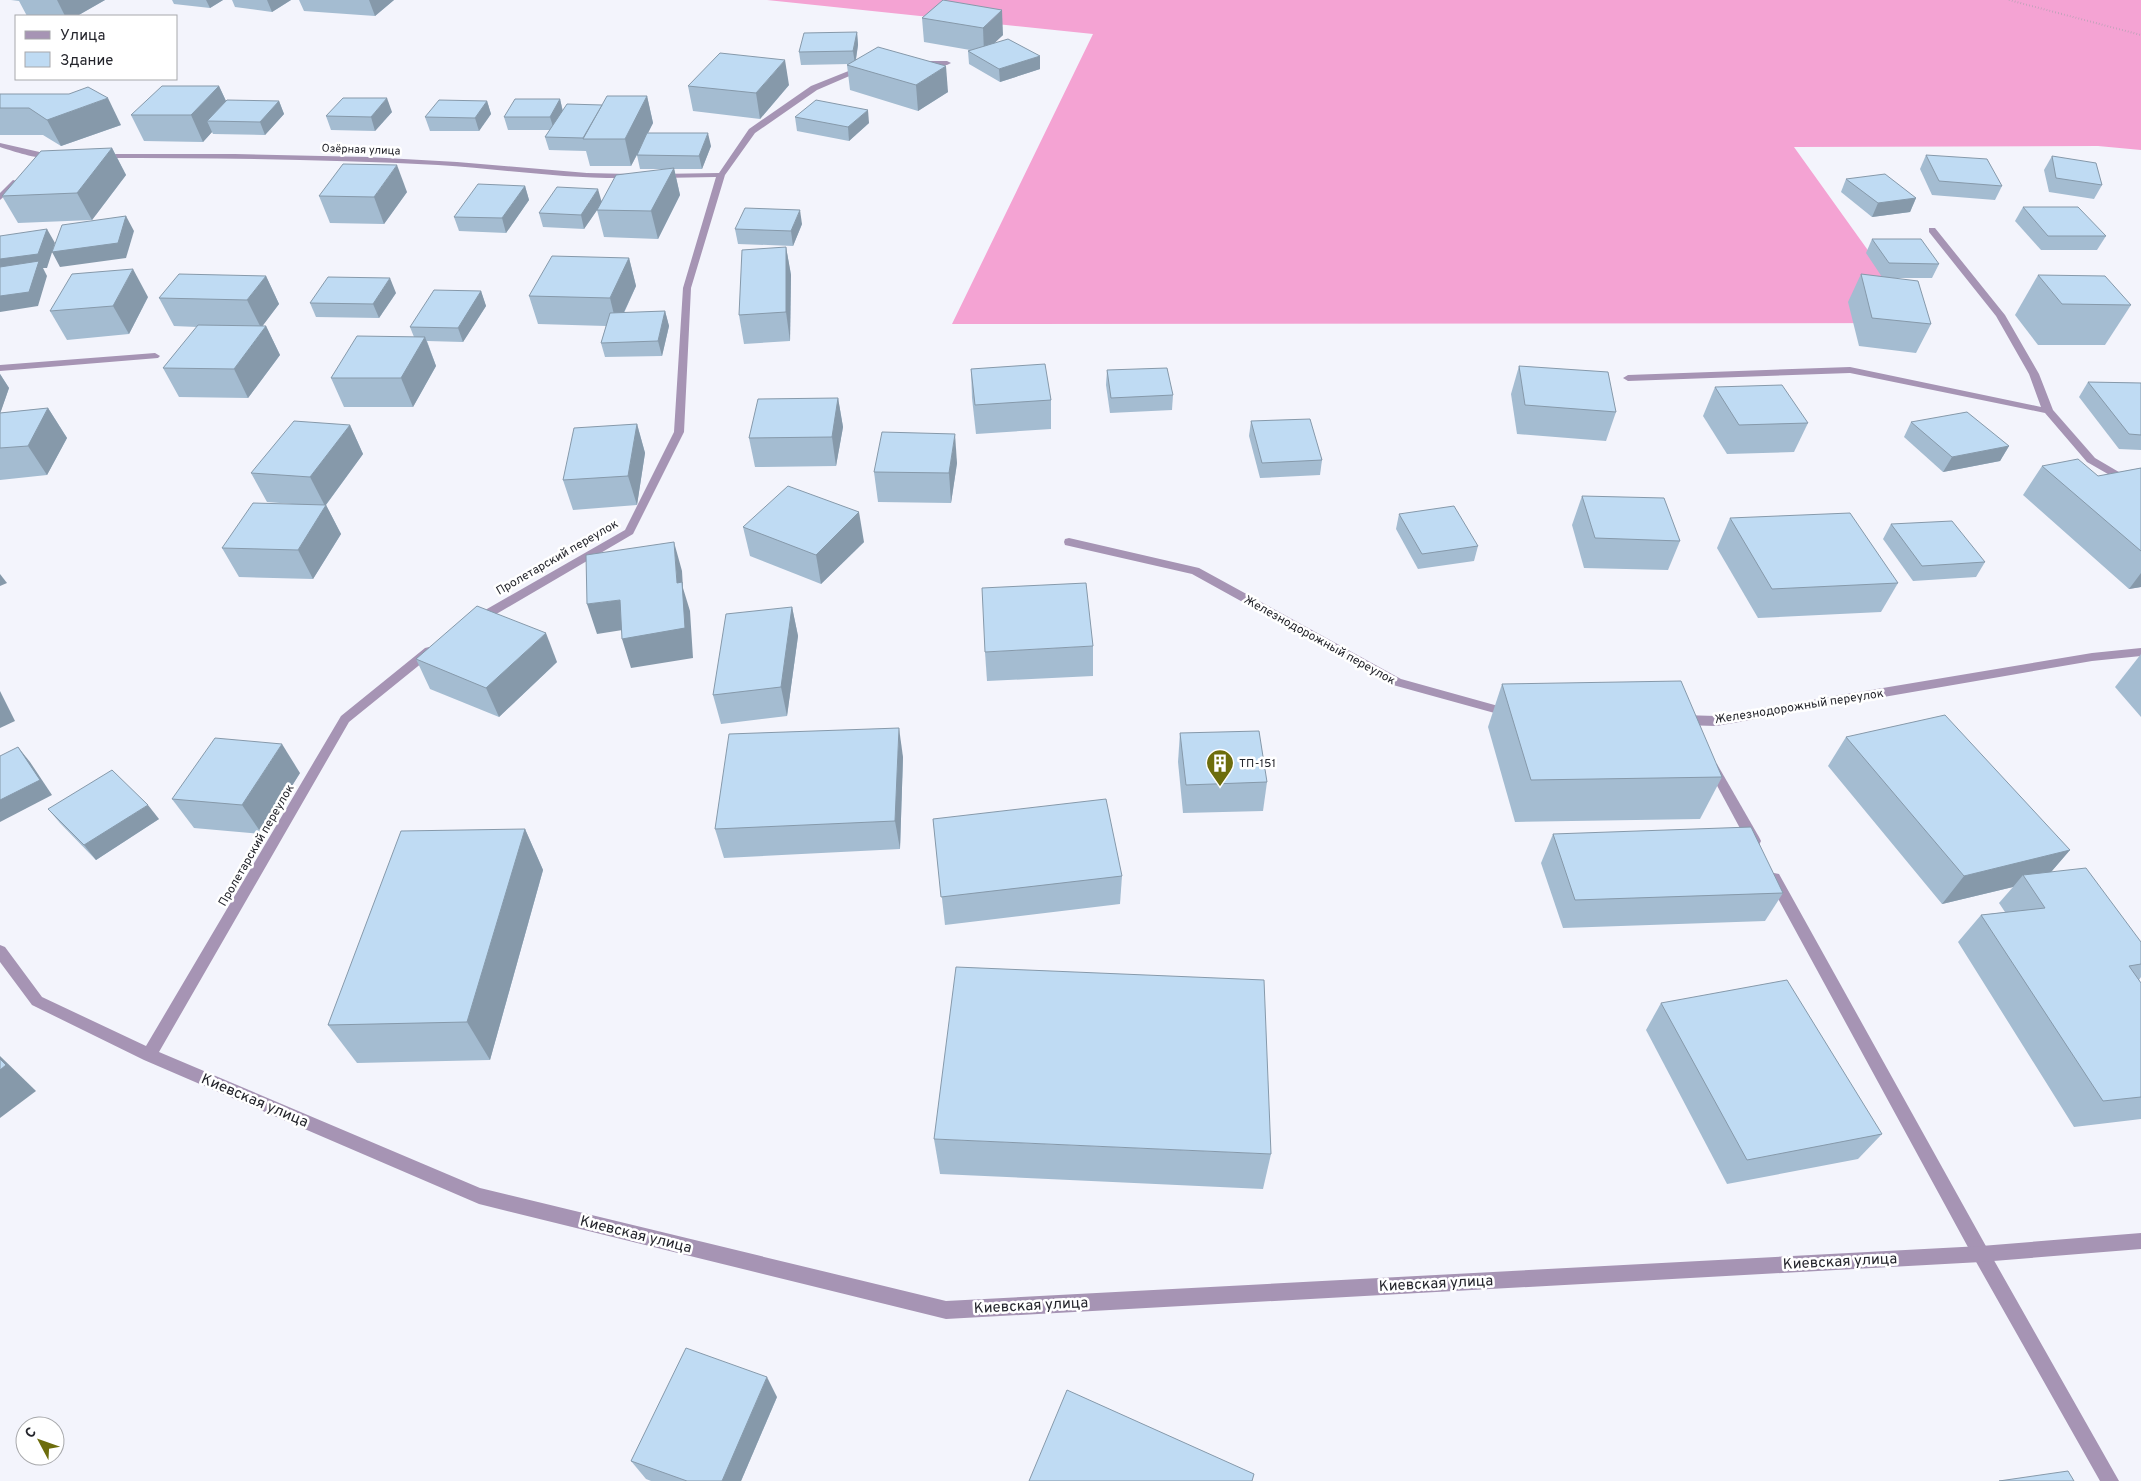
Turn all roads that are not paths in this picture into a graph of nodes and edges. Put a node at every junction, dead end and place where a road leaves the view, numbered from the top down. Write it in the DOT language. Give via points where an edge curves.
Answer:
graph roads {
  1 [pos="908,63"];
  2 [pos="947,63"];
  3 [pos="872,66"];
  4 [pos="0,144"];
  5 [pos="43,156"];
  6 [pos="62,156"];
  7 [pos="92,156"];
  8 [pos="36,163"];
  9 [pos="721,175"];
  10 [pos="637,176"];
  11 [pos="646,176"];
  12 [pos="21,177"];
  13 [pos="0,198"];
  14 [pos="1932,230"];
  15 [pos="155,356"];
  16 [pos="0,368"];
  17 [pos="1628,378"];
  18 [pos="2048,411"];
  19 [pos="2141,490"];
  20 [pos="1069,542"];
  21 [pos="470,624"];
  22 [pos="438,644"];
  23 [pos="2141,652"];
  24 [pos="1526,714"];
  25 [pos="1668,719"];
  26 [pos="1687,720"];
  27 [pos="1697,737"];
  28 [pos="1706,755"];
  29 [pos="1759,851"];
  30 [pos="1769,869"];
  31 [pos="0,951"];
  32 [pos="149,1055"];
  33 [pos="2141,1240"];
  34 [pos="1981,1254"];
  35 [pos="2110,1481"];
  1 -- 2 [label="street"];
  3 -- 9 [label="street, Пролетарский переулок" via="814,88 752,130"];
  4 -- 5 [label="street"];
  5 -- 6 [label="street"];
  5 -- 8 [label="street"];
  7 -- 10 [label="street, Озёрная улица" via="268,156 458,164 599,177"];
  9 -- 11 [label="street"];
  9 -- 21 [label="street, Пролетарский переулок" via="687,288 679,432 629,532"];
  12 -- 13 [label="street"];
  14 -- 18 [label="street" via="2000,314 2034,374"];
  15 -- 16 [label="street"];
  17 -- 18 [label="street" via="1850,370"];
  18 -- 19 [label="street" via="2091,460"];
  20 -- 24 [label="street, Железнодорожный переулок" via="1195,571 1397,682 1507,713"];
  22 -- 32 [label="street, Пролетарский переулок" via="344,720"];
  23 -- 26 [label="street, Железнодорожный переулок" via="2092,657 1716,721"];
  25 -- 26 [label="street, Железнодорожный переулок"];
  26 -- 27 [label="street"];
  28 -- 29 [label="street"];
  30 -- 34 [label="street"];
  31 -- 32 [label="street, Киевская улица" via="37,1000"];
  32 -- 34 [label="street, Киевская улица" via="479,1196 946,1310"];
  33 -- 34 [label="street, Киевская улица"];
  34 -- 35 [label="street"];
}
